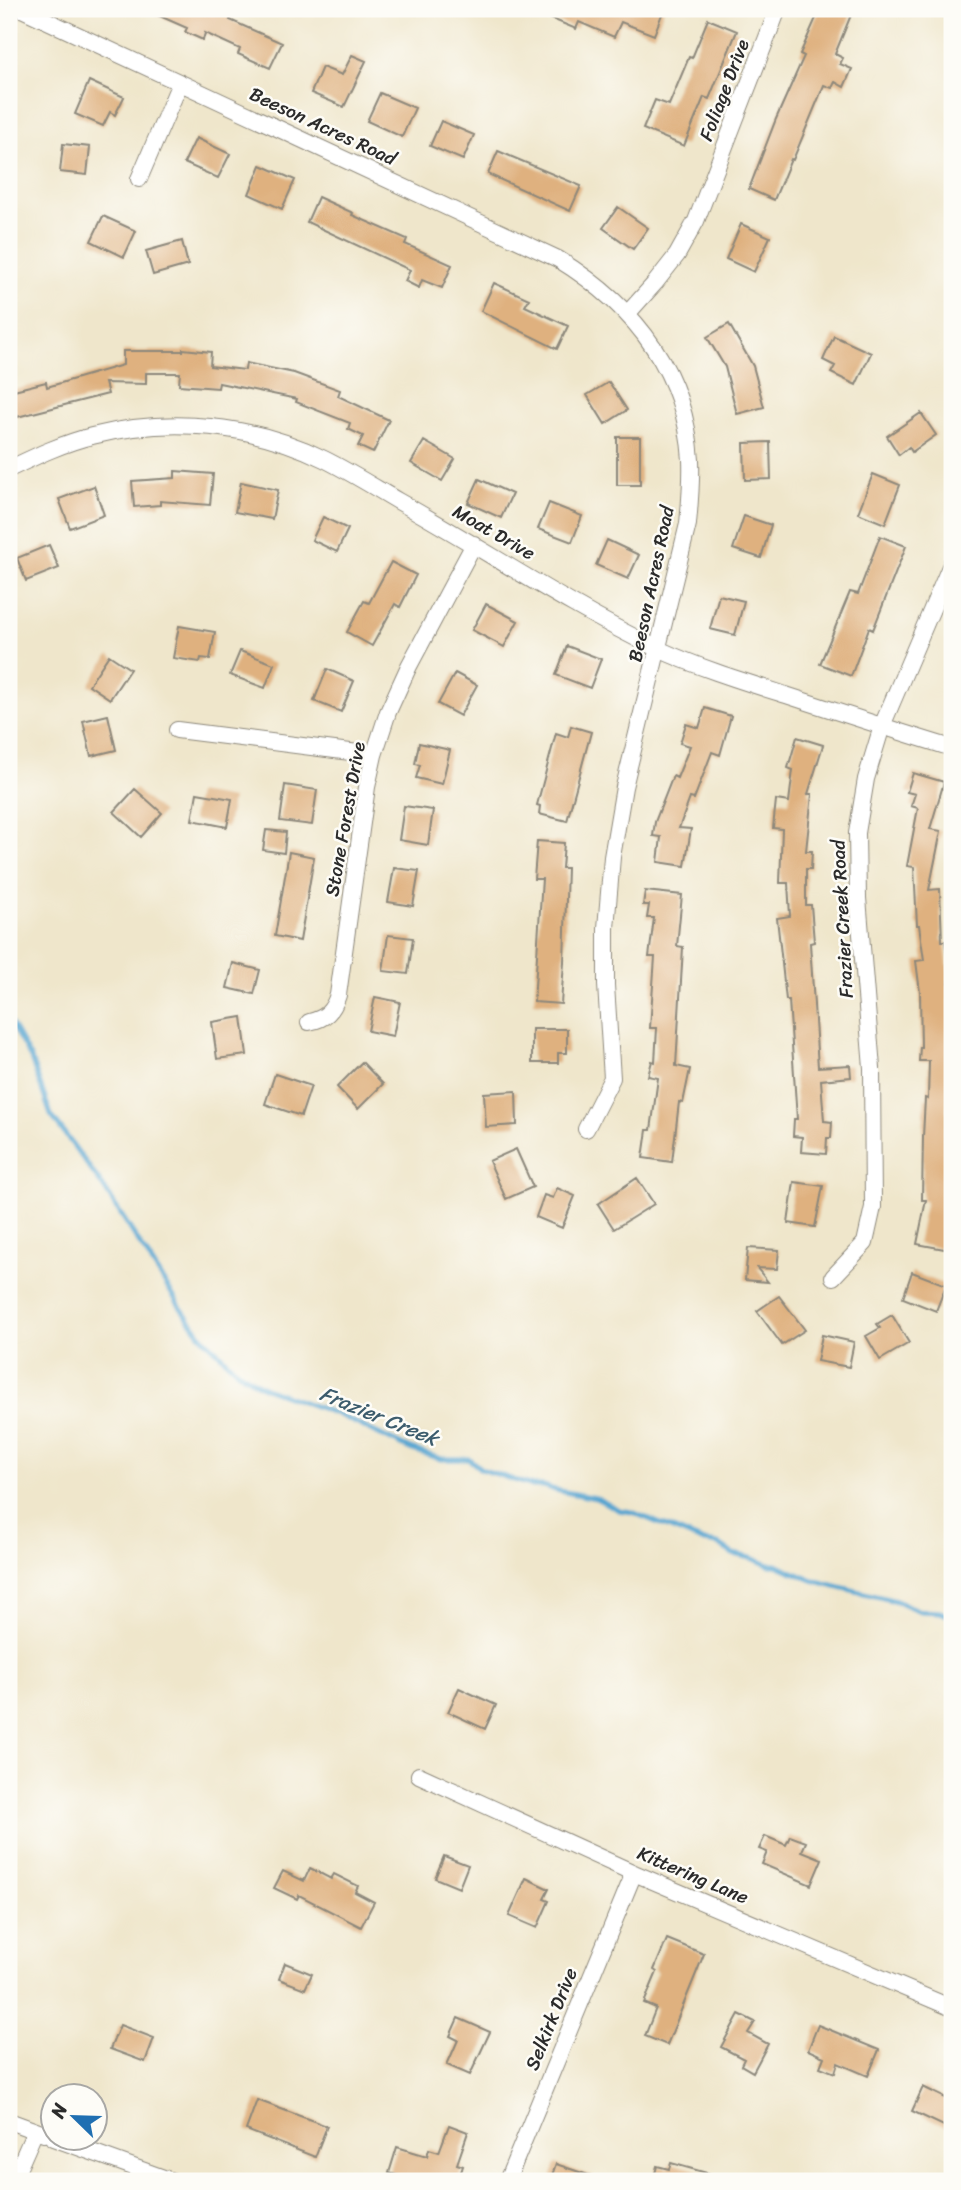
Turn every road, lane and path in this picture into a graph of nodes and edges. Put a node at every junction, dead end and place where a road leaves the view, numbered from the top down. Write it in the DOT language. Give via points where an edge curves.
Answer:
graph roads {
  1 [pos="22,9"];
  2 [pos="776,9"];
  3 [pos="180,83"];
  4 [pos="139,179"];
  5 [pos="628,313"];
  6 [pos="9,469"];
  7 [pos="474,544"];
  8 [pos="952,562"];
  9 [pos="657,648"];
  10 [pos="882,726"];
  11 [pos="177,730"];
  12 [pos="952,748"];
  13 [pos="374,755"];
  14 [pos="309,1022"];
  15 [pos="586,1129"];
  16 [pos="833,1277"];
  17 [pos="419,1775"];
  18 [pos="634,1873"];
  19 [pos="952,2008"];
  20 [pos="9,2121"];
  21 [pos="35,2131"];
  22 [pos="38,2132"];
  23 [pos="94,2152"];
  24 [pos="13,2181"];
  25 [pos="172,2181"];
  26 [pos="507,2181"];
  1 -- 3 [label="street, Beeson Acres Road"];
  2 -- 5 [label="street, Foliage Drive" via="696,220 677,255"];
  3 -- 4 [label="street"];
  3 -- 5 [label="street, Beeson Acres Road" via="558,259"];
  5 -- 9 [label="street, Beeson Acres Road" via="677,393 691,459 688,524"];
  6 -- 7 [label="street, Moat Drive" via="52,449 131,428 172,425 247,432 324,459"];
  7 -- 9 [label="street, Moat Drive"];
  7 -- 13 [label="street, Stone Forest Drive" via="409,666"];
  8 -- 10 [label="street, Frazier Creek Road"];
  9 -- 10 [label="street, Moat Drive" via="738,680"];
  9 -- 15 [label="street, Beeson Acres Road" via="612,857 606,928 612,1078"];
  10 -- 12 [label="street, Moat Drive"];
  10 -- 16 [label="street, Frazier Creek Road" via="866,779 857,833 872,1068 873,1207 865,1243"];
  11 -- 13 [label="street"];
  13 -- 14 [label="street, Stone Forest Drive" via="338,995 328,1014"];
  17 -- 18 [label="street, Kittering Lane"];
  18 -- 19 [label="street, Kittering Lane"];
  18 -- 26 [label="street, Selkirk Drive"];
  20 -- 21 [label="street"];
  21 -- 22 [label="street"];
  21 -- 24 [label="street"];
  23 -- 25 [label="street"];
}
